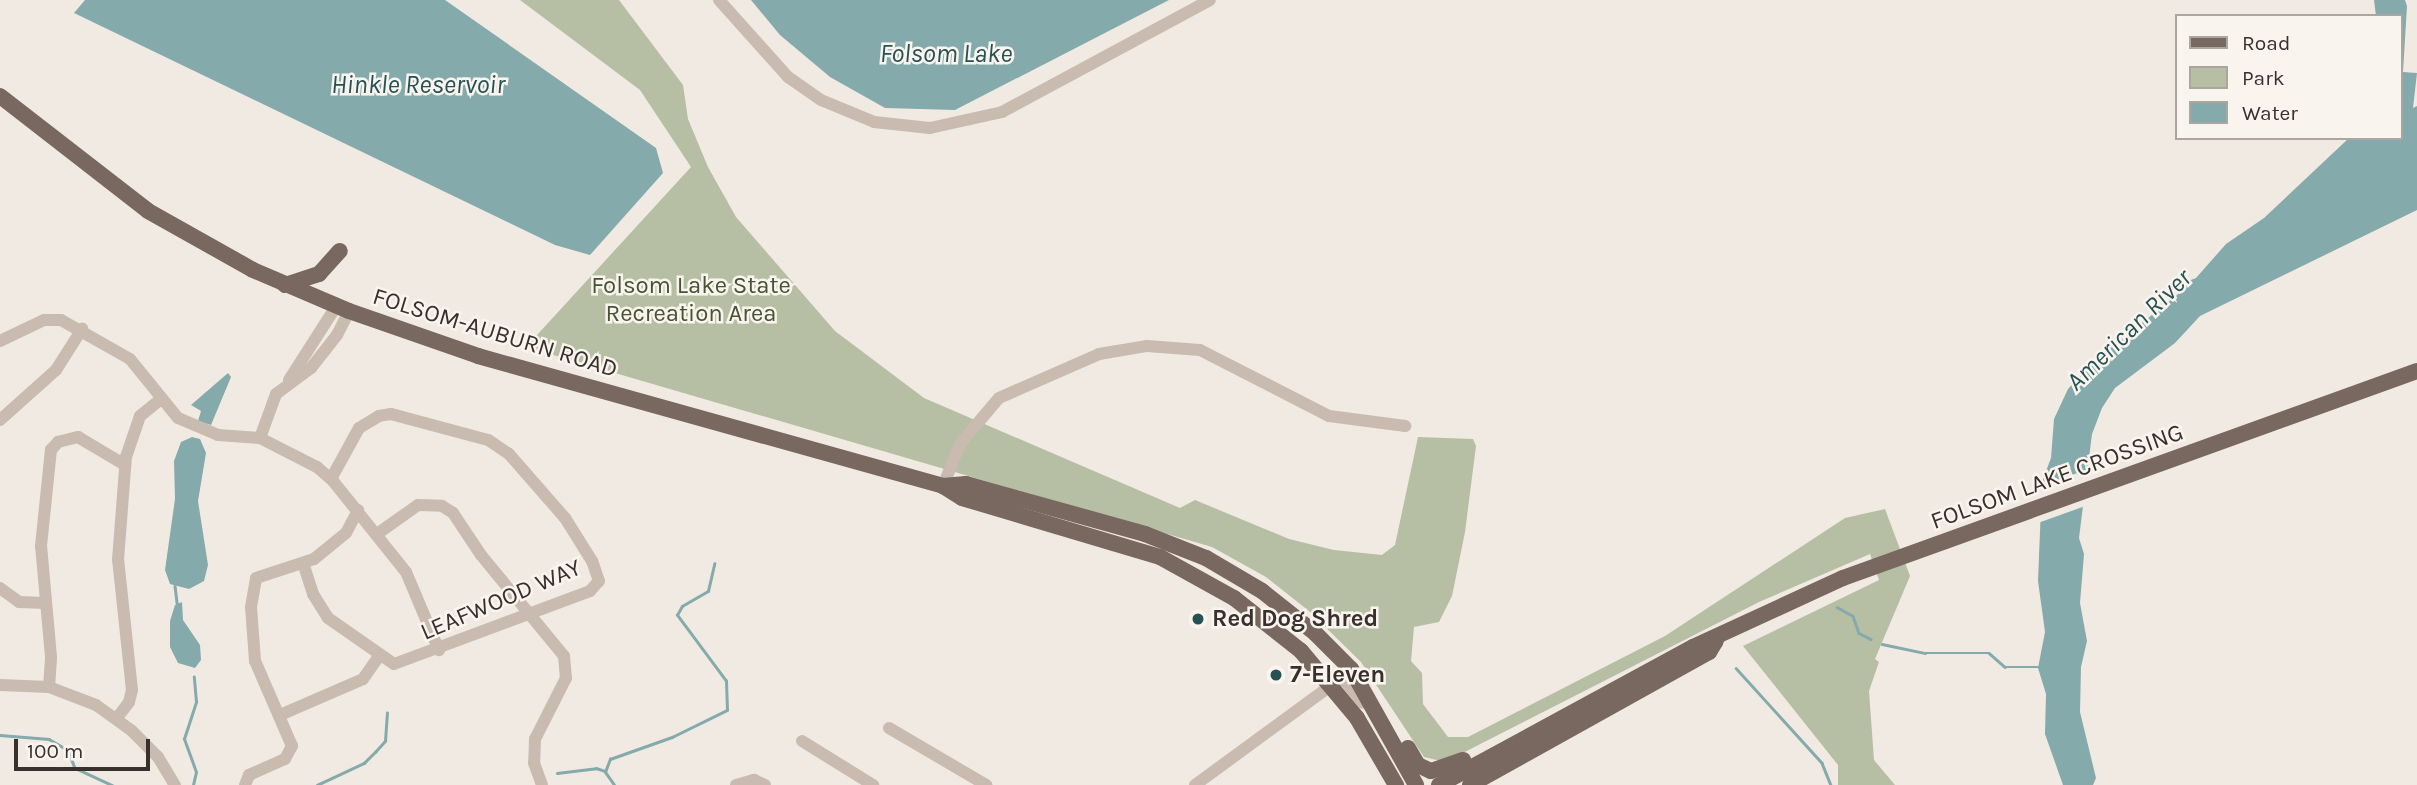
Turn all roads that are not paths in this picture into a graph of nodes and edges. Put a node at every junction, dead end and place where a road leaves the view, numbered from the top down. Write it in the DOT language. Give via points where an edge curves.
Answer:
graph roads {
  1 [pos="719,0"];
  2 [pos="1210,0"];
  3 [pos="0,96"];
  4 [pos="341,251"];
  5 [pos="285,285"];
  6 [pos="343,308"];
  7 [pos="82,329"];
  8 [pos="0,341"];
  9 [pos="2417,370"];
  10 [pos="162,398"];
  11 [pos="0,420"];
  12 [pos="1405,426"];
  13 [pos="260,438"];
  14 [pos="125,465"];
  15 [pos="331,478"];
  16 [pos="943,486"];
  17 [pos="358,510"];
  18 [pos="377,534"];
  19 [pos="303,563"];
  20 [pos="0,588"];
  21 [pos="45,603"];
  22 [pos="529,613"];
  23 [pos="1718,639"];
  24 [pos="439,650"];
  25 [pos="380,655"];
  26 [pos="1331,684"];
  27 [pos="0,685"];
  28 [pos="49,687"];
  29 [pos="280,715"];
  30 [pos="1380,715"];
  31 [pos="117,718"];
  32 [pos="889,728"];
  33 [pos="1539,728"];
  34 [pos="1393,740"];
  35 [pos="802,741"];
  36 [pos="175,785"];
  37 [pos="245,785"];
  38 [pos="542,785"];
  39 [pos="736,785"];
  40 [pos="765,785"];
  41 [pos="873,785"];
  42 [pos="986,785"];
  43 [pos="1195,785"];
  44 [pos="1396,785"];
  45 [pos="1416,785"];
  46 [pos="1439,785"];
  47 [pos="1470,785"];
  1 -- 2 [label="street" via="788,77 821,100 874,122 930,128 1002,112"];
  3 -- 5 [label="main road, FOLSOM-AUBURN ROAD" via="138,204"];
  4 -- 5 [label="main road" via="319,274"];
  5 -- 6 [label="main road, FOLSOM-AUBURN ROAD"];
  6 -- 13 [label="street" via="337,335 311,368 276,394"];
  6 -- 16 [label="main road, FOLSOM-AUBURN ROAD" via="478,356"];
  7 -- 8 [label="street" via="52,318"];
  7 -- 10 [label="street" via="130,359"];
  7 -- 11 [label="street" via="56,370"];
  9 -- 23 [label="main road, FOLSOM LAKE CROSSING" via="1875,567 1798,597"];
  10 -- 13 [label="street" via="186,423 219,435"];
  10 -- 14 [label="street" via="134,426"];
  12 -- 16 [label="street" via="1329,416 1200,350 1147,346 1100,354 999,398 960,444"];
  13 -- 15 [label="street" via="301,456"];
  14 -- 21 [label="street" via="78,437 67,437 51,450 41,545"];
  14 -- 31 [label="street" via="118,560 132,690"];
  15 -- 17 [label="street"];
  15 -- 22 [label="street, LEAFWOOD WAY" via="359,428 379,416 402,417 499,445 565,518 599,576 590,591"];
  16 -- 26 [label="main road, FOLSOM-AUBURN ROAD" via="962,498 1129,546 1203,579 1279,632"];
  16 -- 30 [label="main road, FOLSOM-AUBURN ROAD" via="966,484 1089,517 1214,562 1262,591 1315,633 1351,669"];
  17 -- 18 [label="street"];
  17 -- 19 [label="street" via="346,533 331,548"];
  18 -- 22 [label="street" via="418,505 442,506 460,522"];
  18 -- 24 [label="street" via="414,585"];
  19 -- 25 [label="street, LEAFWOOD WAY" via="313,594 328,618"];
  19 -- 29 [label="street" via="261,573 251,607 255,661"];
  20 -- 21 [label="street" via="19,602"];
  21 -- 28 [label="street"];
  22 -- 24 [label="street, LEAFWOOD WAY"];
  22 -- 38 [label="street" via="557,646 567,667 566,678 535,739 534,764"];
  23 -- 33 [label="main road, FOLSOM LAKE CROSSING" via="1693,647"];
  23 -- 47 [label="main road, FOLSOM LAKE CROSSING" via="1709,652"];
  24 -- 25 [label="street, LEAFWOOD WAY" via="399,664"];
  25 -- 29 [label="street" via="363,679"];
  26 -- 34 [label="street" via="1348,683 1379,729"];
  26 -- 43 [label="street"];
  26 -- 44 [label="main road, FOLSOM-AUBURN ROAD"];
  27 -- 28 [label="street"];
  28 -- 31 [label="street"];
  29 -- 37 [label="street" via="290,753 249,775"];
  30 -- 33 [label="main road" via="1395,724 1418,765 1431,771 1445,770 1501,741"];
  30 -- 34 [label="main road, FOLSOM-AUBURN ROAD"];
  31 -- 36 [label="street" via="158,757"];
  32 -- 42 [label="street"];
  33 -- 46 [label="main road, FOLSOM LAKE CROSSING"];
  34 -- 45 [label="main road, FOLSOM-AUBURN ROAD"];
  35 -- 41 [label="street"];
  39 -- 40 [label="street" via="754,780"];
}
